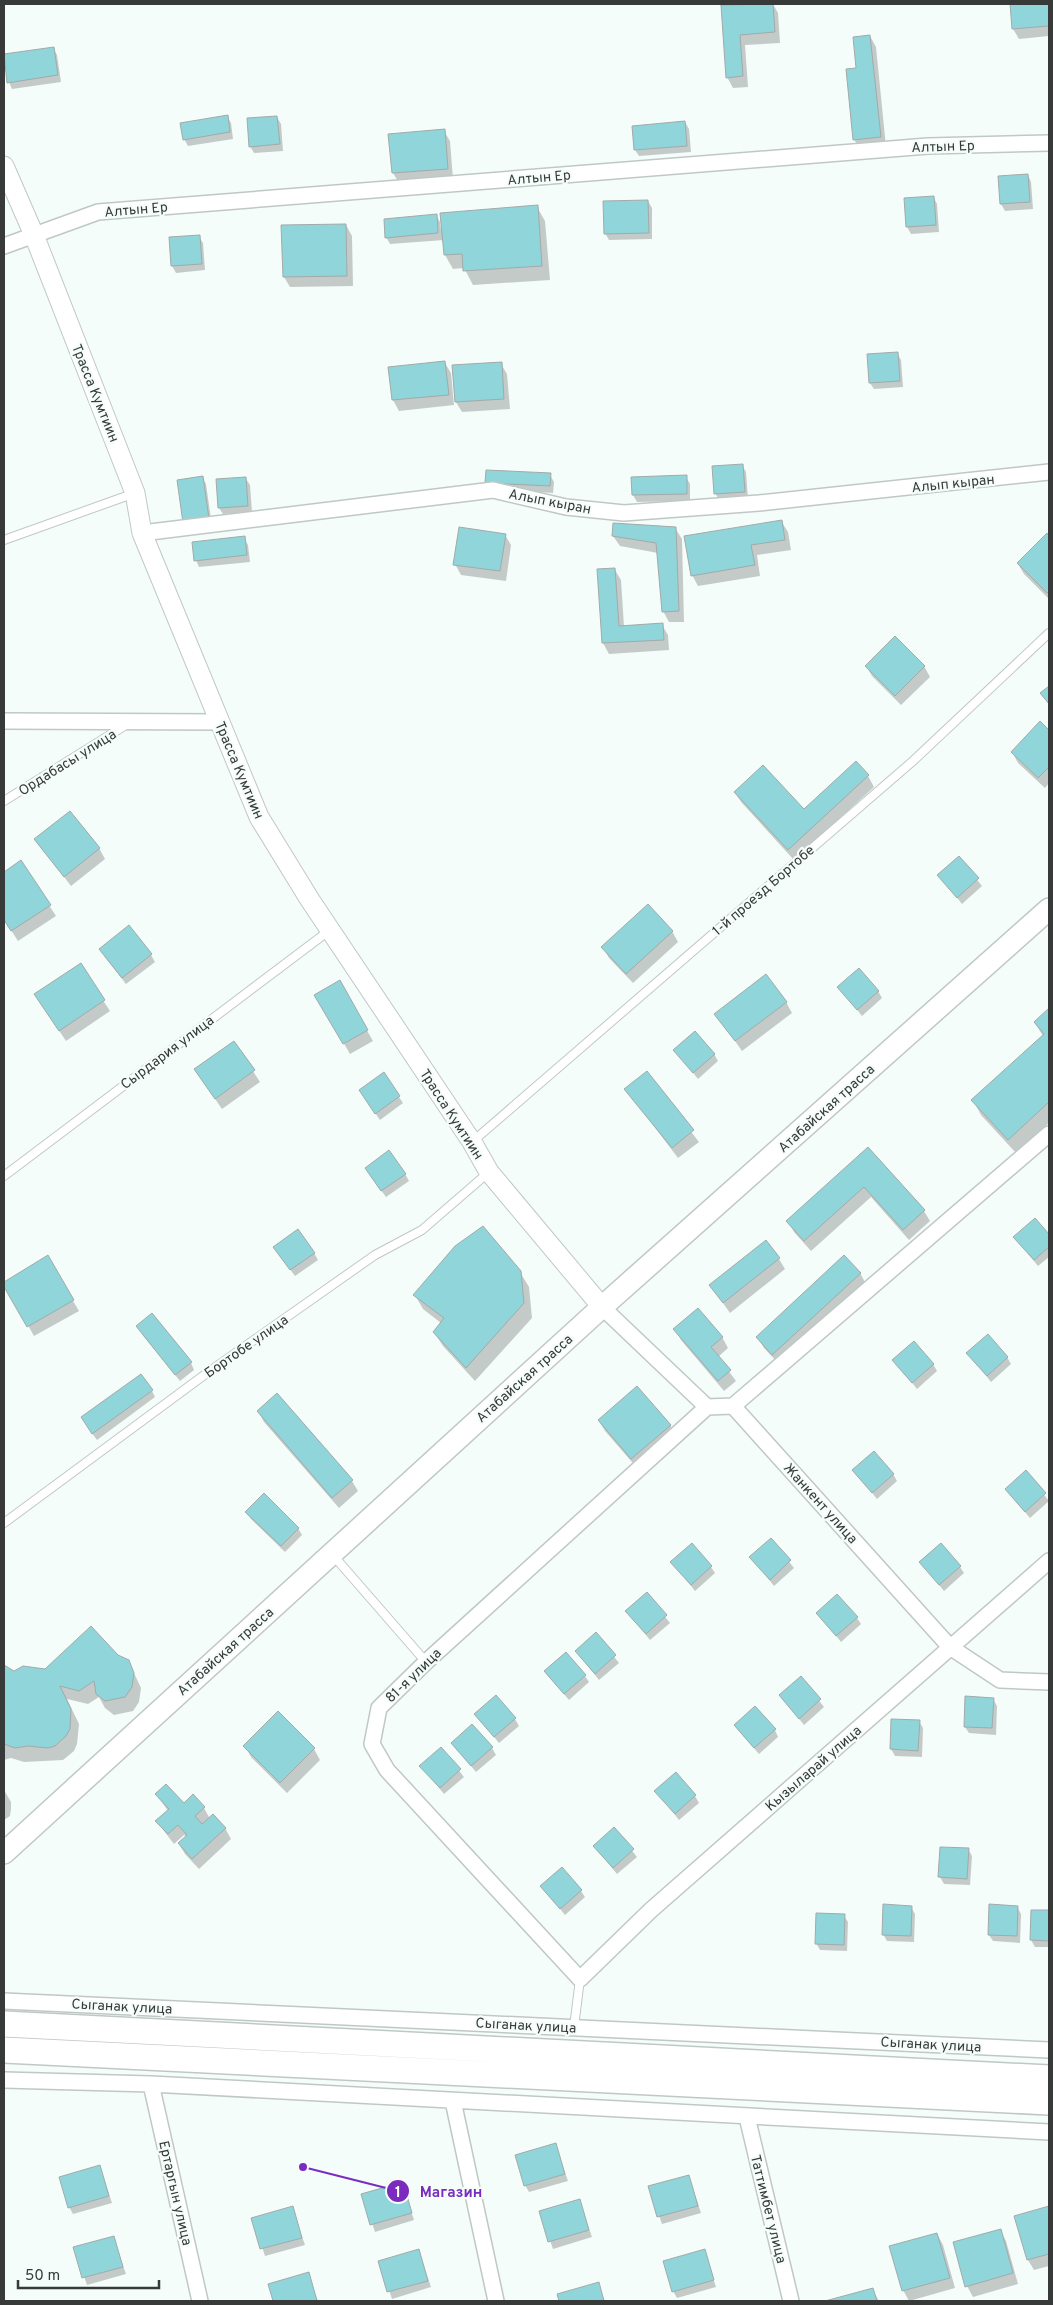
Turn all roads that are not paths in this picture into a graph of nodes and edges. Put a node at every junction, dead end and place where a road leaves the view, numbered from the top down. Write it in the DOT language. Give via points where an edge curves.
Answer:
graph roads {
  1 [pos="1049,143"];
  2 [pos="4,166"];
  3 [pos="34,235"];
  4 [pos="4,246"];
  5 [pos="1049,472"];
  6 [pos="135,493"];
  7 [pos="142,533"];
  8 [pos="4,540"];
  9 [pos="1049,633"];
  10 [pos="4,721"];
  11 [pos="130,722"];
  12 [pos="220,722"];
  13 [pos="4,801"];
  14 [pos="1049,908"];
  15 [pos="331,929"];
  16 [pos="1049,1134"];
  17 [pos="472,1142"];
  18 [pos="489,1172"];
  19 [pos="4,1176"];
  20 [pos="602,1307"];
  21 [pos="733,1406"];
  22 [pos="707,1407"];
  23 [pos="4,1524"];
  24 [pos="331,1554"];
  25 [pos="1049,1561"];
  26 [pos="950,1647"];
  27 [pos="426,1662"];
  28 [pos="1049,1682"];
  29 [pos="4,1853"];
  30 [pos="580,1979"];
  31 [pos="4,2000"];
  32 [pos="4,2024"];
  33 [pos="574,2027"];
  34 [pos="4,2050"];
  35 [pos="1049,2050"];
  36 [pos="1049,2078"];
  37 [pos="4,2080"];
  38 [pos="151,2084"];
  39 [pos="454,2101"];
  40 [pos="1049,2102"];
  41 [pos="747,2117"];
  42 [pos="1049,2132"];
  43 [pos="200,2301"];
  44 [pos="496,2301"];
  45 [pos="791,2301"];
  1 -- 3 [label="street, Алтын Ер" via="928,146 98,212"];
  2 -- 3 [label="street, Трасса Кумтиин"];
  3 -- 4 [label="street, Алтын Ер"];
  3 -- 6 [label="street, Трасса Кумтиин"];
  5 -- 7 [label="street, Алып кыран" via="768,502 624,513 566,507 493,490"];
  6 -- 7 [label="street, Трасса Кумтиин"];
  6 -- 8 [label="lane"];
  7 -- 12 [label="street, Трасса Кумтиин"];
  9 -- 17 [label="lane, 1-й проезд Бортобе" via="913,761"];
  10 -- 11 [label="street"];
  11 -- 12 [label="street"];
  11 -- 13 [label="lane, Ордабасы улица"];
  12 -- 15 [label="street, Трасса Кумтиин" via="259,817"];
  14 -- 20 [label="main road, Атабайская трасса"];
  15 -- 17 [label="street, Трасса Кумтиин"];
  15 -- 19 [label="lane, Сырдария улица"];
  16 -- 21 [label="street"];
  17 -- 18 [label="street, Трасса Кумтиин"];
  18 -- 20 [label="street, Трасса Кумтиин"];
  18 -- 23 [label="lane, Бортобе улица" via="422,1230 375,1255"];
  20 -- 22 [label="street"];
  20 -- 24 [label="main road, Атабайская трасса"];
  21 -- 22 [label="street"];
  21 -- 26 [label="street, Жанкент улица"];
  22 -- 27 [label="street, 81-я улица"];
  24 -- 27 [label="lane"];
  24 -- 29 [label="main road, Атабайская трасса"];
  25 -- 26 [label="street, Кызыларай улица"];
  26 -- 28 [label="street, Жанкент улица" via="1000,1680"];
  26 -- 30 [label="street, Кызыларай улица" via="651,1910"];
  27 -- 30 [label="street, 81-я улица" via="379,1708 372,1744 387,1770"];
  30 -- 33 [label="lane"];
  31 -- 33 [label="street, Сыганак улица"];
  32 -- 36 [label="highway"];
  33 -- 35 [label="street, Сыганак улица"];
  34 -- 40 [label="highway"];
  37 -- 38 [label="street"];
  38 -- 39 [label="street"];
  38 -- 43 [label="street, Ертаргын улица"];
  39 -- 41 [label="street"];
  39 -- 44 [label="street"];
  41 -- 42 [label="street"];
  41 -- 45 [label="street, Таттимбет улица"];
}
